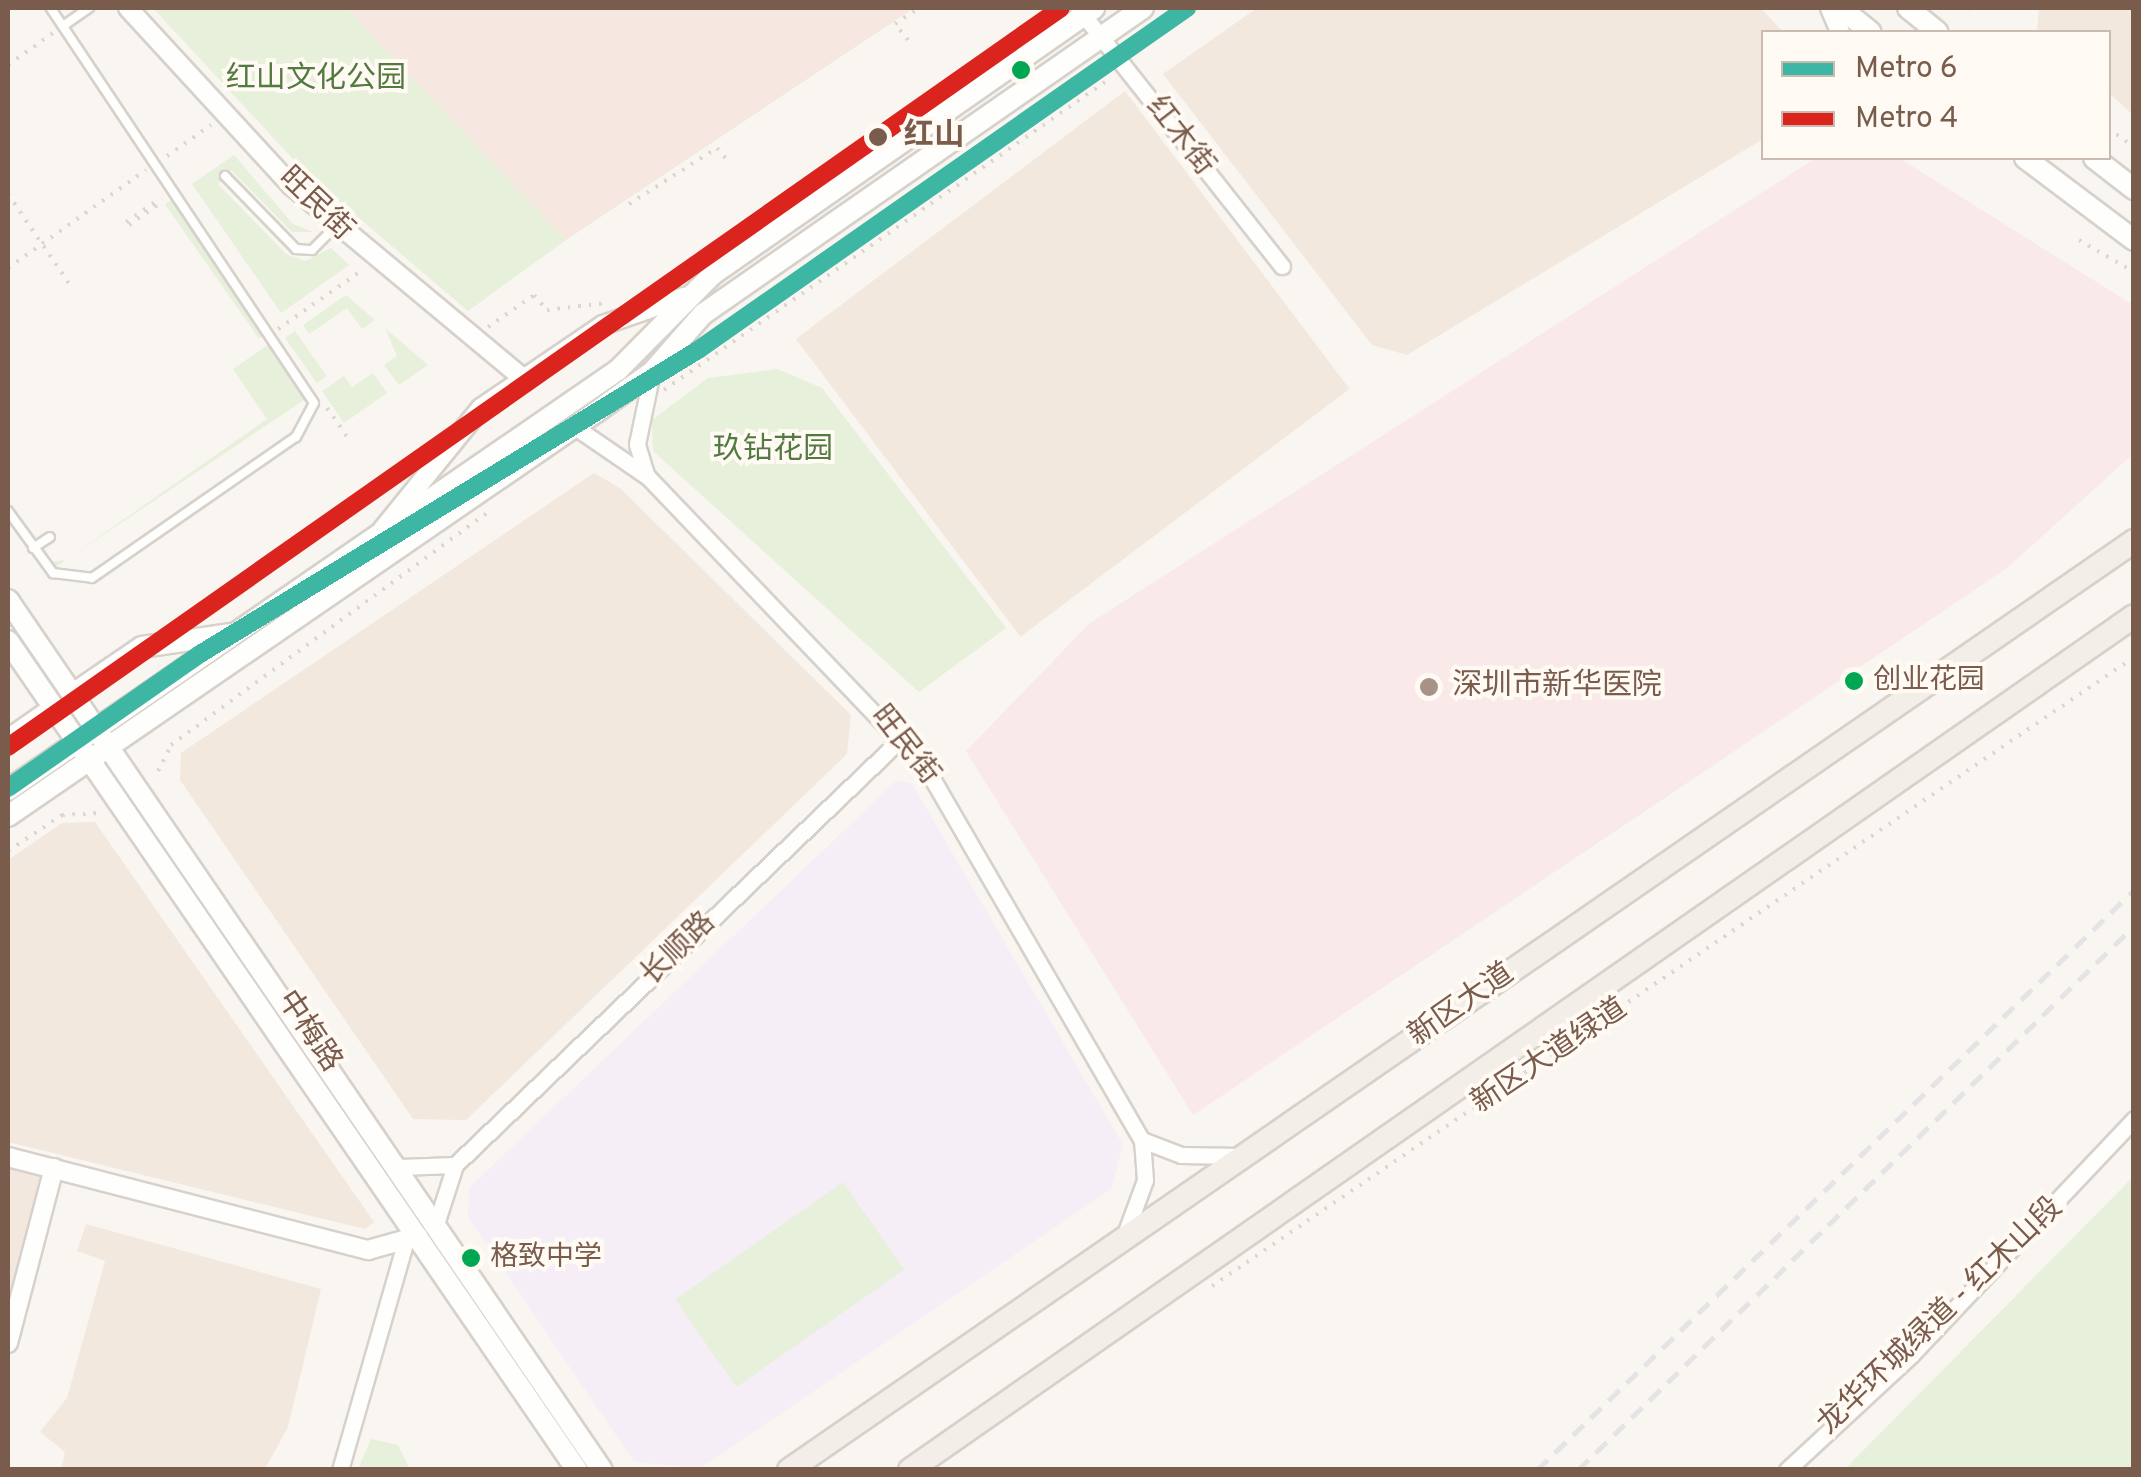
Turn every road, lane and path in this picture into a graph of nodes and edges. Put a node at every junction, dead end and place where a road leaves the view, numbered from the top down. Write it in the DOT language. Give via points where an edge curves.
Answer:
graph roads {
  1 [pos="51,8"];
  2 [pos="89,8"];
  3 [pos="128,8"];
  4 [pos="919,8"];
  5 [pos="1143,8"];
  6 [pos="1841,8"];
  7 [pos="1908,8"];
  8 [pos="1085,10"];
  9 [pos="63,26"];
  10 [pos="1868,30"];
  11 [pos="1936,30"];
  12 [pos="1100,37"];
  13 [pos="908,40"];
  14 [pos="8,65"];
  15 [pos="1105,82"];
  16 [pos="211,125"];
  17 [pos="2111,130"];
  18 [pos="2134,148"];
  19 [pos="2028,160"];
  20 [pos="2097,160"];
  21 [pos="157,162"];
  22 [pos="730,163"];
  23 [pos="224,176"];
  24 [pos="2134,188"];
  25 [pos="8,194"];
  26 [pos="162,200"];
  27 [pos="628,204"];
  28 [pos="128,224"];
  29 [pos="336,226"];
  30 [pos="2079,240"];
  31 [pos="2134,240"];
  32 [pos="41,245"];
  33 [pos="708,254"];
  34 [pos="1282,266"];
  35 [pos="8,268"];
  36 [pos="361,270"];
  37 [pos="2134,272"];
  38 [pos="70,284"];
  39 [pos="660,287"];
  40 [pos="684,297"];
  41 [pos="625,300"];
  42 [pos="274,331"];
  43 [pos="479,334"];
  44 [pos="652,372"];
  45 [pos="524,379"];
  46 [pos="654,397"];
  47 [pos="314,403"];
  48 [pos="576,427"];
  49 [pos="347,437"];
  50 [pos="648,477"];
  51 [pos="506,499"];
  52 [pos="8,511"];
  53 [pos="379,534"];
  54 [pos="50,537"];
  55 [pos="2134,541"];
  56 [pos="33,548"];
  57 [pos="8,600"];
  58 [pos="2134,616"];
  59 [pos="233,634"];
  60 [pos="8,640"];
  61 [pos="2134,657"];
  62 [pos="73,694"];
  63 [pos="54,708"];
  64 [pos="103,736"];
  65 [pos="904,736"];
  66 [pos="8,740"];
  67 [pos="84,749"];
  68 [pos="158,771"];
  69 [pos="8,790"];
  70 [pos="102,813"];
  71 [pos="8,816"];
  72 [pos="8,852"];
  73 [pos="2134,1119"];
  74 [pos="1142,1140"];
  75 [pos="1246,1156"];
  76 [pos="8,1157"];
  77 [pos="455,1165"];
  78 [pos="399,1167"];
  79 [pos="54,1168"];
  80 [pos="420,1235"];
  81 [pos="1123,1240"];
  82 [pos="1194,1299"];
  83 [pos="8,1343"];
  84 [pos="340,1470"];
  85 [pos="577,1470"];
  86 [pos="602,1470"];
  87 [pos="789,1470"];
  88 [pos="910,1470"];
  89 [pos="1787,1470"];
  1 -- 9 [label="lane"];
  2 -- 9 [label="lane"];
  3 -- 29 [label="street, 旺民街"];
  4 -- 13 [label="path" via="895,24"];
  5 -- 12 [label="main road"];
  6 -- 10 [label="main road"];
  7 -- 11 [label="main road"];
  8 -- 12 [label="street, 红木街"];
  8 -- 40 [label="main road"];
  9 -- 14 [label="path"];
  9 -- 21 [label="lane"];
  12 -- 34 [label="street, 红木街"];
  12 -- 44 [label="main road" via="702,314"];
  15 -- 46 [label="path"];
  16 -- 21 [label="path"];
  17 -- 18 [label="path"];
  19 -- 31 [label="main road"];
  20 -- 24 [label="main road"];
  21 -- 32 [label="path"];
  21 -- 42 [label="lane"];
  22 -- 27 [label="path" via="717,148"];
  23 -- 29 [label="lane" via="296,249 312,250"];
  25 -- 32 [label="path"];
  26 -- 28 [label="path"];
  29 -- 45 [label="street, 旺民街"];
  30 -- 37 [label="path"];
  32 -- 35 [label="path"];
  32 -- 38 [label="path"];
  33 -- 39 [label="path"];
  36 -- 42 [label="path"];
  40 -- 45 [label="street" via="624,315"];
  40 -- 53 [label="main road" via="618,370"];
  41 -- 43 [label="path" via="554,311 534,295"];
  42 -- 47 [label="lane"];
  44 -- 48 [label="main road"];
  44 -- 50 [label="street" via="637,444"];
  45 -- 53 [label="street" via="463,422"];
  47 -- 49 [label="path"];
  47 -- 56 [label="lane" via="296,437 92,578 62,579"];
  48 -- 50 [label="street, 旺民街"];
  48 -- 64 [label="main road"];
  50 -- 65 [label="street, 旺民街"];
  51 -- 68 [label="path" via="171,746"];
  52 -- 56 [label="lane"];
  53 -- 59 [label="main road"];
  54 -- 56 [label="lane"];
  55 -- 75 [label="main road, 新区大道"];
  57 -- 62 [label="main road, 中梅路"];
  58 -- 88 [label="main road"];
  59 -- 62 [label="main road" via="142,647"];
  59 -- 64 [label="main road"];
  60 -- 63 [label="main road, 中梅路"];
  61 -- 82 [label="path, 新区大道绿道"];
  62 -- 64 [label="main road, 中梅路"];
  63 -- 66 [label="main road"];
  63 -- 67 [label="main road, 中梅路"];
  64 -- 67 [label="main road"];
  64 -- 78 [label="main road, 中梅路"];
  65 -- 74 [label="street, 旺民街"];
  65 -- 77 [label="street, 长顺路"];
  67 -- 69 [label="main road"];
  67 -- 71 [label="main road"];
  67 -- 80 [label="main road, 中梅路"];
  70 -- 72 [label="path" via="62,815"];
  73 -- 89 [label="street, 龙华环城绿道 - 红木山段" via="1912,1356"];
  74 -- 75 [label="street" via="1181,1156"];
  74 -- 81 [label="street" via="1145,1180"];
  75 -- 81 [label="main road, 新区大道"];
  76 -- 79 [label="street"];
  77 -- 78 [label="street"];
  77 -- 80 [label="street"];
  78 -- 80 [label="main road, 中梅路"];
  79 -- 80 [label="street" via="368,1250"];
  79 -- 83 [label="street"];
  80 -- 84 [label="street"];
  80 -- 85 [label="main road, 中梅路"];
  80 -- 86 [label="main road, 中梅路"];
  81 -- 87 [label="main road, 新区大道"];
}
